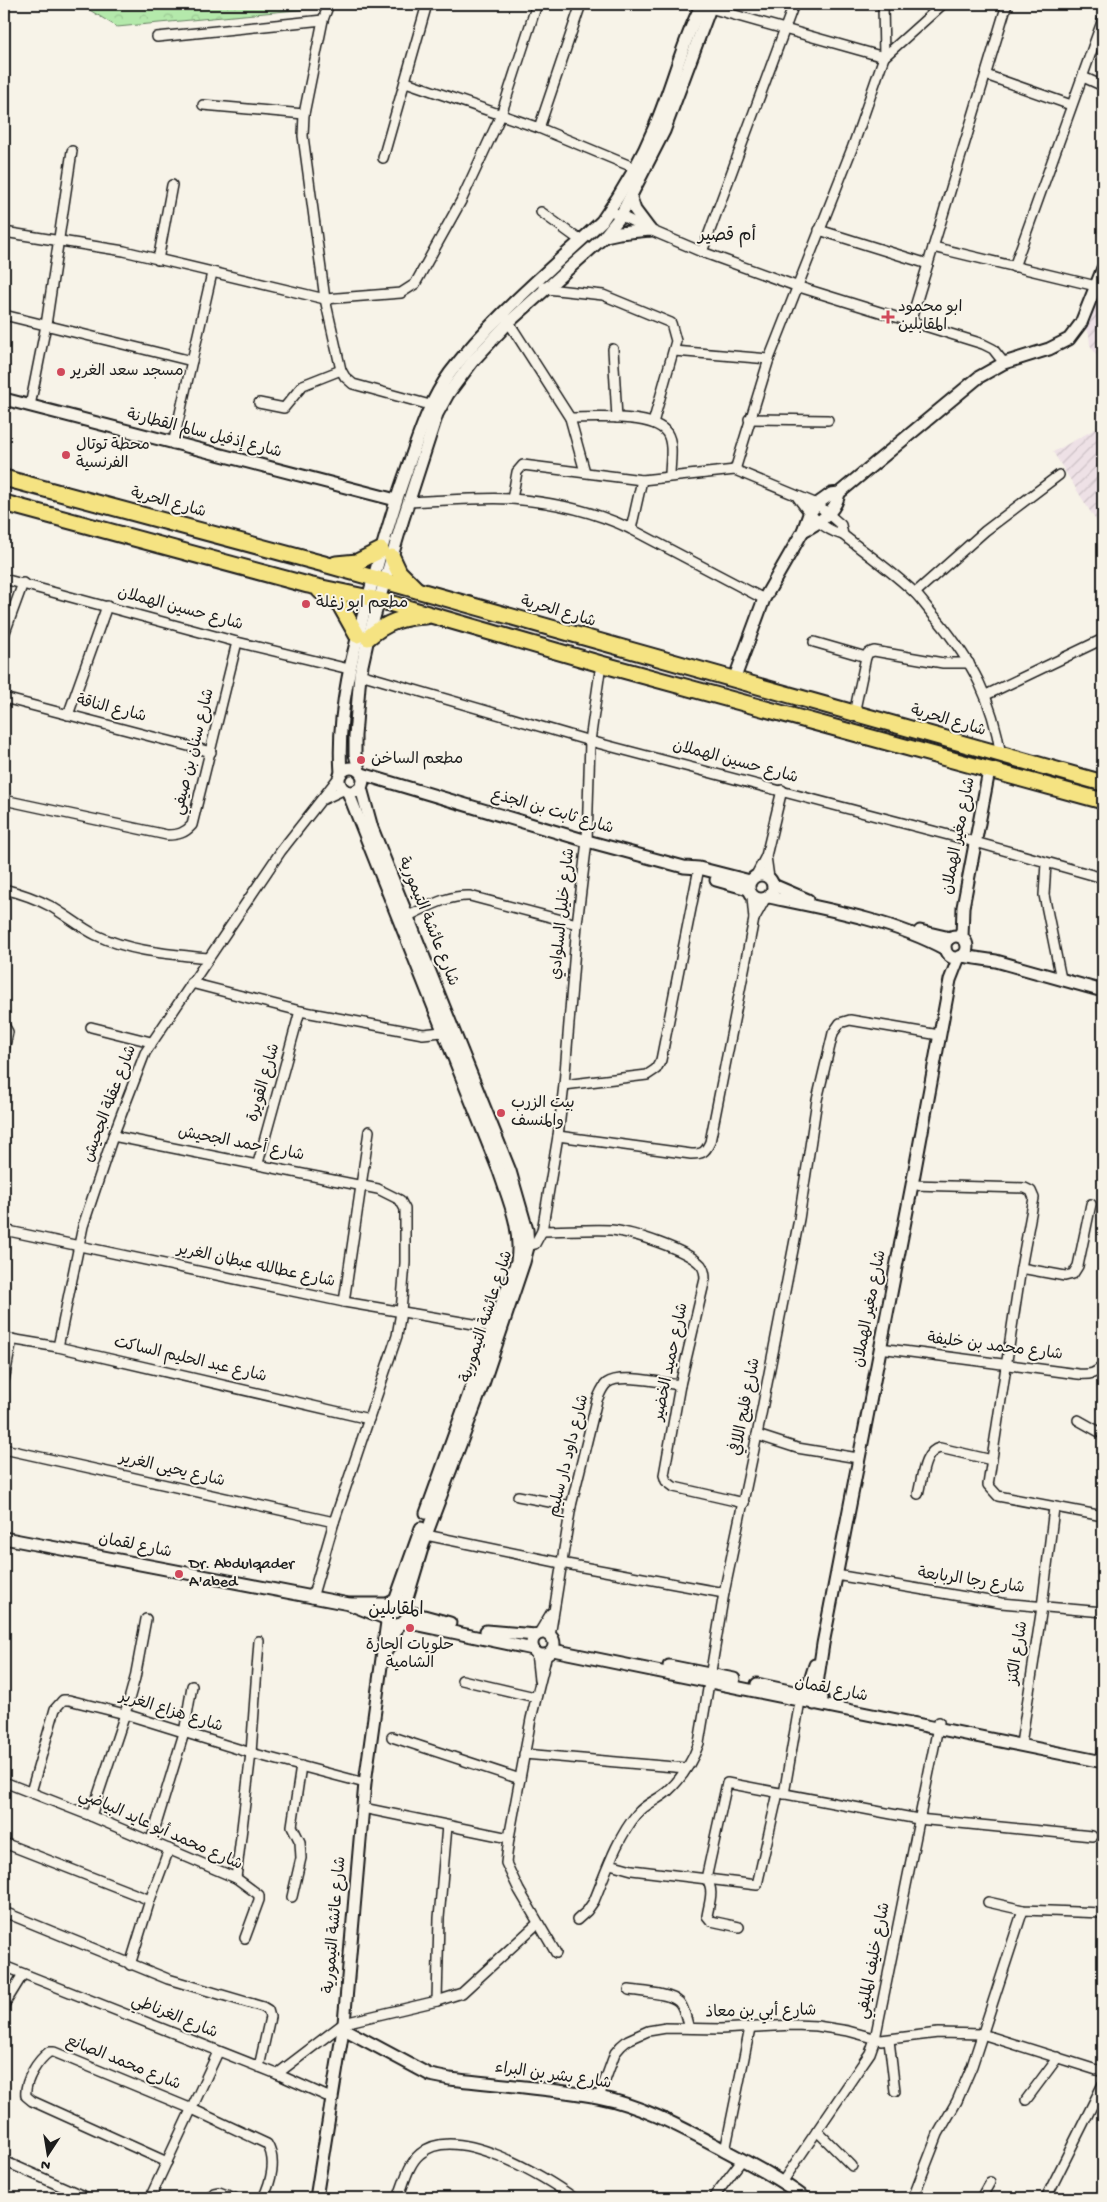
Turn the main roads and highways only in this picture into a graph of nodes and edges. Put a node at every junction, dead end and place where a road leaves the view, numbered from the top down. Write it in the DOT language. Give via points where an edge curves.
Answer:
graph roads {
  1 [pos="4,478"];
  2 [pos="4,503"];
  3 [pos="324,564"];
  4 [pos="308,585"];
  5 [pos="420,593"];
  6 [pos="437,616"];
  7 [pos="1103,782"];
  8 [pos="1103,801"];
  1 -- 3 [label="highway, شارع الحرية"];
  2 -- 4 [label="highway"];
  3 -- 5 [label="highway, شارع الحرية"];
  3 -- 5 [label="highway" via="357,562 387,554 404,580"];
  4 -- 6 [label="highway" via="374,598"];
  4 -- 6 [label="highway" via="339,603 362,636 395,620"];
  5 -- 7 [label="highway, شارع الحرية"];
  6 -- 8 [label="highway"];
}
